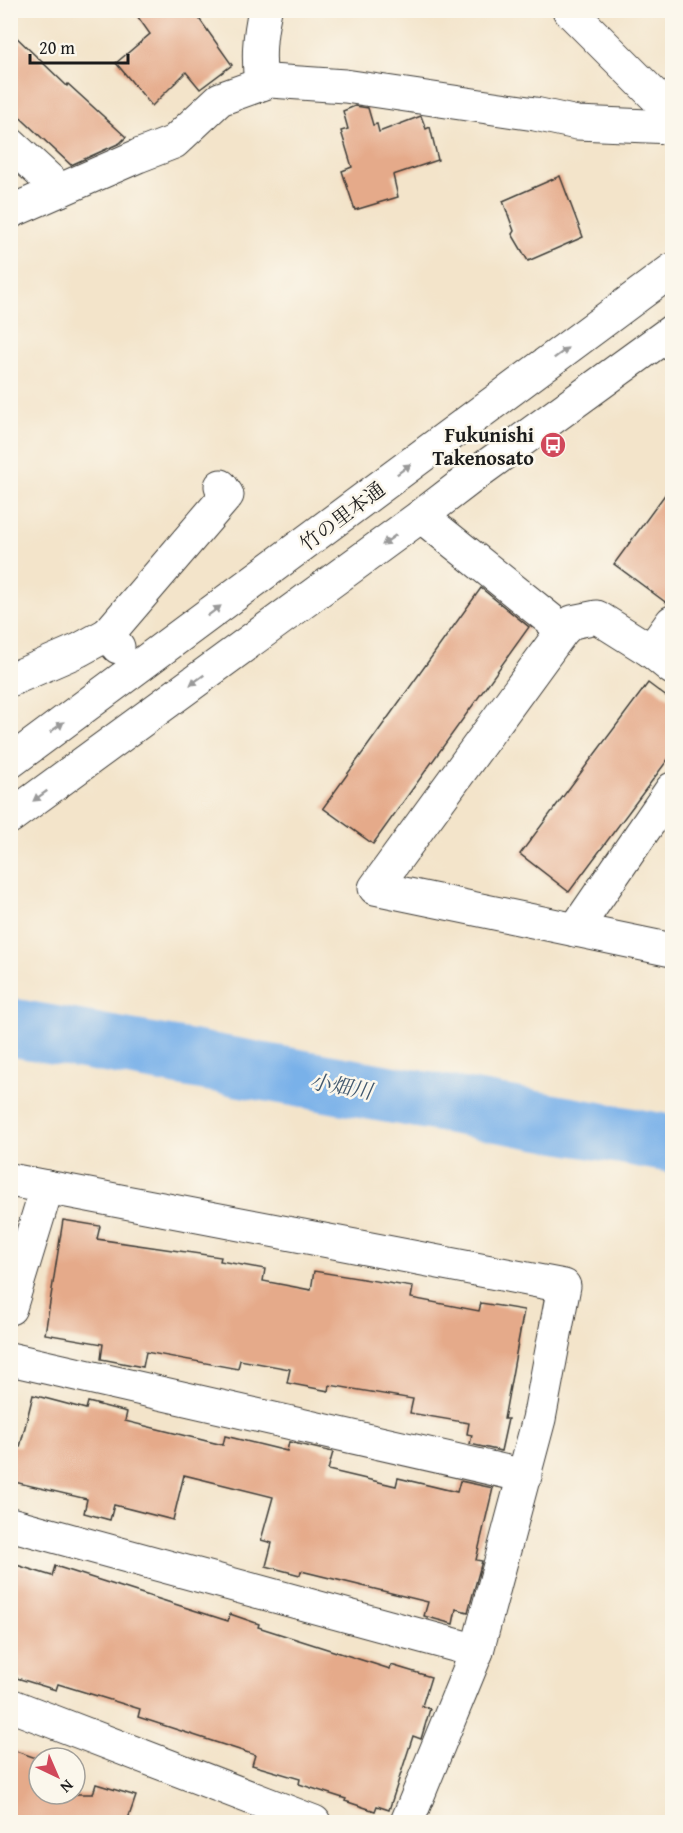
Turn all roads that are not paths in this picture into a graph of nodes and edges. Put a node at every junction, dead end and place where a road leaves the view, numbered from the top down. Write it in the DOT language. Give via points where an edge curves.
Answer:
graph roads {
  1 [pos="265,10"];
  2 [pos="569,10"];
  3 [pos="261,84"];
  4 [pos="672,112"];
  5 [pos="672,127"];
  6 [pos="10,144"];
  7 [pos="60,190"];
  8 [pos="10,213"];
  9 [pos="672,270"];
  10 [pos="672,331"];
  11 [pos="221,486"];
  12 [pos="421,516"];
  13 [pos="672,622"];
  14 [pos="563,630"];
  15 [pos="662,660"];
  16 [pos="10,680"];
  17 [pos="10,762"];
  18 [pos="672,789"];
  19 [pos="10,818"];
  20 [pos="575,930"];
  21 [pos="672,950"];
  22 [pos="10,1179"];
  23 [pos="47,1187"];
  24 [pos="10,1308"];
  25 [pos="10,1359"];
  26 [pos="525,1476"];
  27 [pos="10,1524"];
  28 [pos="477,1651"];
  29 [pos="10,1705"];
  30 [pos="314,1822"];
  31 [pos="407,1822"];
  1 -- 3 [label="street" via="259,40"];
  2 -- 4 [label="street"];
  3 -- 5 [label="street" via="270,81 345,86 577,123"];
  3 -- 7 [label="street" via="220,99 174,142"];
  6 -- 7 [label="street"];
  7 -- 8 [label="street"];
  17 -- 9 [label="street, 竹の里本通, one-way"];
  10 -- 12 [label="street"];
  11 -- 16 [label="street" via="227,495 113,640"];
  12 -- 14 [label="street"];
  12 -- 19 [label="street, one-way"];
  13 -- 15 [label="street"];
  14 -- 15 [label="street" via="572,622 597,617"];
  14 -- 20 [label="street" via="375,888"];
  18 -- 20 [label="street"];
  20 -- 21 [label="street"];
  22 -- 23 [label="street"];
  23 -- 24 [label="street"];
  23 -- 26 [label="street" via="564,1286"];
  25 -- 26 [label="street"];
  26 -- 28 [label="street"];
  27 -- 28 [label="street"];
  28 -- 31 [label="street"];
  29 -- 30 [label="street"];
}
